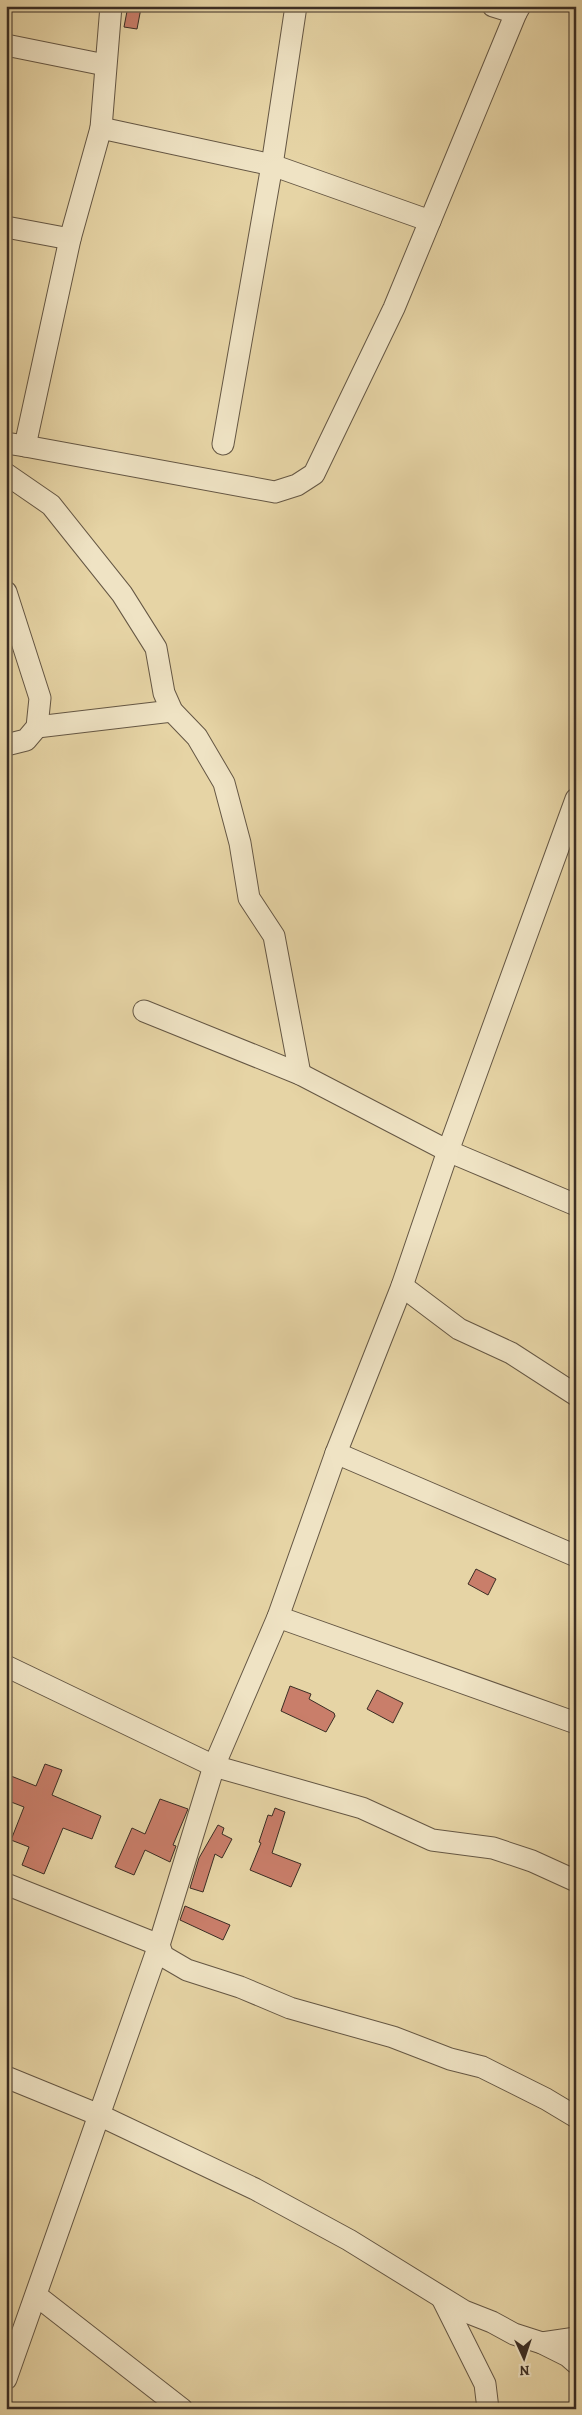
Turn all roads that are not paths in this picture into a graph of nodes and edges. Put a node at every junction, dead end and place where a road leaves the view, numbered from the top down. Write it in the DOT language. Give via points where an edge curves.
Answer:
graph roads {
  1 [pos="111,6"];
  2 [pos="296,6"];
  3 [pos="493,6"];
  4 [pos="518,10"];
  5 [pos="6,45"];
  6 [pos="105,65"];
  7 [pos="101,128"];
  8 [pos="272,165"];
  9 [pos="430,221"];
  10 [pos="6,227"];
  11 [pos="70,239"];
  12 [pos="16,444"];
  13 [pos="223,444"];
  14 [pos="6,474"];
  15 [pos="6,592"];
  16 [pos="172,711"];
  17 [pos="37,726"];
  18 [pos="6,745"];
  19 [pos="576,799"];
  20 [pos="144,1011"];
  21 [pos="300,1074"];
  22 [pos="448,1151"];
  23 [pos="576,1205"];
  24 [pos="402,1286"];
  25 [pos="576,1395"];
  26 [pos="336,1453"];
  27 [pos="576,1556"];
  28 [pos="278,1617"];
  29 [pos="6,1666"];
  30 [pos="576,1723"];
  31 [pos="214,1766"];
  32 [pos="576,1881"];
  33 [pos="6,1884"];
  34 [pos="159,1945"];
  35 [pos="6,2077"];
  36 [pos="99,2115"];
  37 [pos="576,2117"];
  38 [pos="37,2296"];
  39 [pos="442,2298"];
  40 [pos="576,2338"];
  41 [pos="542,2344"];
  42 [pos="576,2363"];
  43 [pos="6,2379"];
  44 [pos="182,2409"];
  45 [pos="488,2409"];
  1 -- 6 [label="street"];
  2 -- 8 [label="street"];
  3 -- 4 [label="street"];
  4 -- 9 [label="street"];
  5 -- 6 [label="street"];
  6 -- 7 [label="street"];
  7 -- 8 [label="street"];
  7 -- 11 [label="street"];
  8 -- 9 [label="street"];
  8 -- 13 [label="street"];
  9 -- 12 [label="street" via="394,308 334,436 314,474 297,485 274,492"];
  10 -- 11 [label="street"];
  11 -- 12 [label="street"];
  14 -- 16 [label="street" via="51,505 122,594 156,648 164,693"];
  15 -- 17 [label="street" via="40,698"];
  16 -- 17 [label="street"];
  16 -- 21 [label="street" via="197,737 224,783 240,842 249,898 274,936"];
  17 -- 18 [label="street" via="26,740"];
  19 -- 22 [label="street"];
  20 -- 21 [label="street"];
  21 -- 22 [label="street"];
  22 -- 23 [label="street"];
  22 -- 24 [label="street"];
  24 -- 25 [label="street" via="459,1329 511,1353"];
  24 -- 26 [label="street"];
  26 -- 27 [label="street"];
  26 -- 28 [label="street"];
  28 -- 30 [label="street"];
  28 -- 31 [label="street"];
  29 -- 31 [label="street"];
  31 -- 32 [label="street" via="362,1808 432,1840 493,1848"];
  31 -- 34 [label="street"];
  33 -- 34 [label="street"];
  34 -- 36 [label="street"];
  34 -- 37 [label="street" via="163,1956 187,1970 290,2008 393,2037 450,2059 482,2067"];
  35 -- 36 [label="street"];
  36 -- 38 [label="street"];
  36 -- 39 [label="street" via="255,2189 349,2240"];
  38 -- 43 [label="street"];
  38 -- 44 [label="street"];
  39 -- 41 [label="street" via="514,2334"];
  39 -- 45 [label="street" via="485,2384"];
  40 -- 41 [label="street"];
  41 -- 42 [label="street"];
}
